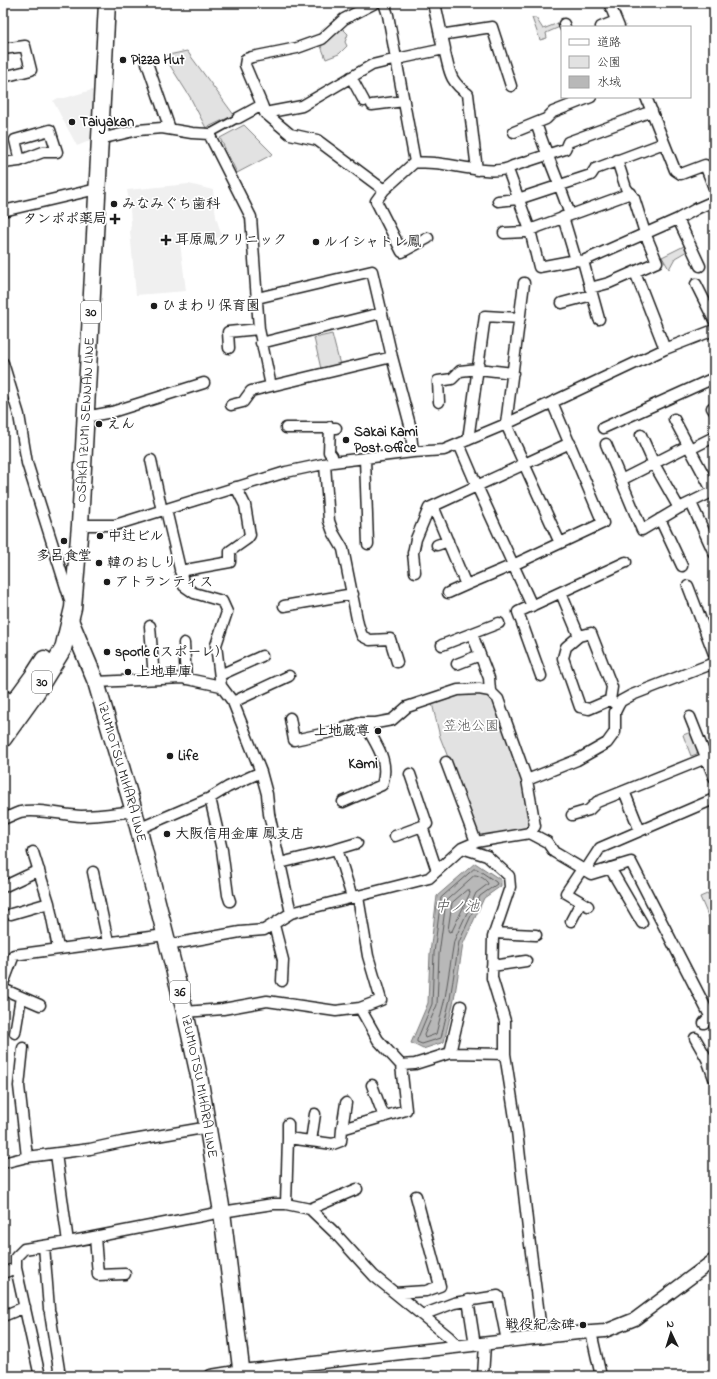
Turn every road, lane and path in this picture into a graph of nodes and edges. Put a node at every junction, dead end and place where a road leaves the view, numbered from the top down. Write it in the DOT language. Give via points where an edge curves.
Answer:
graph roads {
  1 [pos="107,3"];
  2 [pos="375,3"];
  3 [pos="384,3"];
  4 [pos="434,3"];
  5 [pos="609,3"];
  6 [pos="617,24"];
  7 [pos="606,26"];
  8 [pos="440,35"];
  9 [pos="3,49"];
  10 [pos="444,49"];
  11 [pos="397,59"];
  12 [pos="146,60"];
  13 [pos="3,77"];
  14 [pos="351,77"];
  15 [pos="511,86"];
  16 [pos="588,98"];
  17 [pos="646,98"];
  18 [pos="404,101"];
  19 [pos="263,109"];
  20 [pos="652,111"];
  21 [pos="238,118"];
  22 [pos="536,123"];
  23 [pos="170,129"];
  24 [pos="514,132"];
  25 [pos="209,134"];
  26 [pos="100,140"];
  27 [pos="664,143"];
  28 [pos="547,154"];
  29 [pos="617,160"];
  30 [pos="20,161"];
  31 [pos="415,162"];
  32 [pos="3,163"];
  33 [pos="477,170"];
  34 [pos="508,170"];
  35 [pos="560,185"];
  36 [pos="714,188"];
  37 [pos="97,189"];
  38 [pos="384,190"];
  39 [pos="631,193"];
  40 [pos="518,199"];
  41 [pos="498,201"];
  42 [pos="714,201"];
  43 [pos="3,211"];
  44 [pos="567,216"];
  45 [pos="678,219"];
  46 [pos="530,230"];
  47 [pos="645,233"];
  48 [pos="504,234"];
  49 [pos="428,238"];
  50 [pos="579,260"];
  51 [pos="700,266"];
  52 [pos="635,272"];
  53 [pos="524,284"];
  54 [pos="696,284"];
  55 [pos="591,291"];
  56 [pos="257,298"];
  57 [pos="562,303"];
  58 [pos="381,314"];
  59 [pos="520,318"];
  60 [pos="598,319"];
  61 [pos="714,320"];
  62 [pos="258,329"];
  63 [pos="714,330"];
  64 [pos="261,343"];
  65 [pos="229,348"];
  66 [pos="665,349"];
  67 [pos="392,357"];
  68 [pos="3,363"];
  69 [pos="478,370"];
  70 [pos="513,373"];
  71 [pos="714,378"];
  72 [pos="204,383"];
  73 [pos="271,386"];
  74 [pos="439,402"];
  75 [pos="552,402"];
  76 [pos="231,405"];
  77 [pos="85,417"];
  78 [pos="674,419"];
  79 [pos="506,424"];
  80 [pos="286,428"];
  81 [pos="603,428"];
  82 [pos="641,435"];
  83 [pos="714,437"];
  84 [pos="464,442"];
  85 [pos="570,443"];
  86 [pos="606,444"];
  87 [pos="689,448"];
  88 [pos="413,452"];
  89 [pos="365,458"];
  90 [pos="151,460"];
  91 [pos="329,463"];
  92 [pos="525,464"];
  93 [pos="654,464"];
  94 [pos="621,480"];
  95 [pos="477,486"];
  96 [pos="236,487"];
  97 [pos="713,491"];
  98 [pos="691,503"];
  99 [pos="433,506"];
  100 [pos="679,508"];
  101 [pos="164,510"];
  102 [pos="660,519"];
  103 [pos="80,525"];
  104 [pos="448,541"];
  105 [pos="560,543"];
  106 [pos="368,544"];
  107 [pos="437,545"];
  108 [pos="714,554"];
  109 [pos="626,562"];
  110 [pos="513,565"];
  111 [pos="682,566"];
  112 [pos="180,571"];
  113 [pos="415,572"];
  114 [pos="466,585"];
  115 [pos="689,586"];
  116 [pos="448,593"];
  117 [pos="561,593"];
  118 [pos="353,594"];
  119 [pos="284,606"];
  120 [pos="532,606"];
  121 [pos="71,614"];
  122 [pos="499,623"];
  123 [pos="150,626"];
  124 [pos="472,634"];
  125 [pos="579,636"];
  126 [pos="184,643"];
  127 [pos="442,645"];
  128 [pos="714,654"];
  129 [pos="480,655"];
  130 [pos="262,656"];
  131 [pos="397,662"];
  132 [pos="714,663"];
  133 [pos="457,664"];
  134 [pos="220,675"];
  135 [pos="289,676"];
  136 [pos="541,676"];
  137 [pos="154,679"];
  138 [pos="186,679"];
  139 [pos="96,682"];
  140 [pos="221,686"];
  141 [pos="490,691"];
  142 [pos="8,700"];
  143 [pos="233,702"];
  144 [pos="614,703"];
  145 [pos="3,717"];
  146 [pos="290,718"];
  147 [pos="690,718"];
  148 [pos="365,724"];
  149 [pos="3,739"];
  150 [pos="706,758"];
  151 [pos="446,762"];
  152 [pos="261,772"];
  153 [pos="410,774"];
  154 [pos="714,777"];
  155 [pos="527,780"];
  156 [pos="624,791"];
  157 [pos="210,798"];
  158 [pos="714,799"];
  159 [pos="343,802"];
  160 [pos="134,811"];
  161 [pos="572,815"];
  162 [pos="3,819"];
  163 [pos="422,826"];
  164 [pos="138,829"];
  165 [pos="640,831"];
  166 [pos="530,833"];
  167 [pos="395,836"];
  168 [pos="476,842"];
  169 [pos="357,843"];
  170 [pos="462,848"];
  171 [pos="338,849"];
  172 [pos="33,852"];
  173 [pos="280,863"];
  174 [pos="610,868"];
  175 [pos="39,870"];
  176 [pos="583,870"];
  177 [pos="437,871"];
  178 [pos="93,872"];
  179 [pos="3,887"];
  180 [pos="355,897"];
  181 [pos="230,901"];
  182 [pos="49,903"];
  183 [pos="291,913"];
  184 [pos="11,914"];
  185 [pos="571,922"];
  186 [pos="642,923"];
  187 [pos="274,925"];
  188 [pos="494,933"];
  189 [pos="536,935"];
  190 [pos="166,940"];
  191 [pos="108,942"];
  192 [pos="58,948"];
  193 [pos="14,955"];
  194 [pos="3,957"];
  195 [pos="526,961"];
  196 [pos="492,966"];
  197 [pos="282,982"];
  198 [pos="3,984"];
  199 [pos="3,989"];
  200 [pos="21,997"];
  201 [pos="40,1004"];
  202 [pos="461,1006"];
  203 [pos="360,1008"];
  204 [pos="185,1012"];
  205 [pos="704,1023"];
  206 [pos="15,1033"];
  207 [pos="695,1038"];
  208 [pos="23,1048"];
  209 [pos="450,1053"];
  210 [pos="505,1054"];
  211 [pos="401,1065"];
  212 [pos="714,1078"];
  213 [pos="372,1085"];
  214 [pos="346,1103"];
  215 [pos="315,1114"];
  216 [pos="384,1117"];
  217 [pos="288,1124"];
  218 [pos="209,1127"];
  219 [pos="342,1130"];
  220 [pos="288,1138"];
  221 [pos="311,1141"];
  222 [pos="56,1154"];
  223 [pos="27,1158"];
  224 [pos="3,1163"];
  225 [pos="357,1189"];
  226 [pos="416,1196"];
  227 [pos="286,1204"];
  228 [pos="310,1209"];
  229 [pos="222,1212"];
  230 [pos="95,1237"];
  231 [pos="68,1242"];
  232 [pos="44,1246"];
  233 [pos="714,1260"];
  234 [pos="16,1268"];
  235 [pos="3,1273"];
  236 [pos="125,1274"];
  237 [pos="395,1293"];
  238 [pos="468,1300"];
  239 [pos="25,1307"];
  240 [pos="422,1315"];
  241 [pos="3,1316"];
  242 [pos="591,1332"];
  243 [pos="542,1338"];
  244 [pos="507,1342"];
  245 [pos="480,1344"];
  246 [pos="458,1347"];
  247 [pos="242,1374"];
  248 [pos="42,1376"];
  249 [pos="60,1376"];
  250 [pos="211,1376"];
  251 [pos="483,1376"];
  252 [pos="601,1376"];
  1 -- 26 [label="main road, OSAKA IZUMI SENNAN LINE / 30"];
  2 -- 19 [label="street" via="344,19 322,39 297,48 246,59 245,65"];
  3 -- 11 [label="street"];
  4 -- 8 [label="street"];
  5 -- 6 [label="street"];
  6 -- 7 [label="street"];
  8 -- 10 [label="street"];
  8 -- 15 [label="street" via="492,27"];
  9 -- 13 [label="street" via="25,46 31,70"];
  10 -- 11 [label="street"];
  10 -- 33 [label="street" via="452,78 459,88 468,94"];
  11 -- 14 [label="street" via="372,65"];
  11 -- 18 [label="street"];
  12 -- 23 [label="street"];
  14 -- 18 [label="street" via="368,103"];
  14 -- 19 [label="street" via="302,106"];
  16 -- 22 [label="street" via="553,112"];
  17 -- 20 [label="street"];
  18 -- 31 [label="street"];
  19 -- 21 [label="street"];
  19 -- 38 [label="street" via="290,134 317,140"];
  20 -- 27 [label="street"];
  20 -- 28 [label="street" via="568,142 565,149"];
  21 -- 25 [label="street"];
  22 -- 24 [label="street"];
  22 -- 28 [label="street"];
  23 -- 25 [label="street"];
  23 -- 26 [label="street" via="138,130"];
  25 -- 56 [label="street" via="251,217"];
  26 -- 37 [label="main road, OSAKA IZUMI SENNAN LINE / 30"];
  27 -- 29 [label="street"];
  27 -- 36 [label="street" via="675,170 681,174 705,165"];
  28 -- 34 [label="street"];
  28 -- 35 [label="street"];
  29 -- 35 [label="street" via="595,169 591,175"];
  29 -- 39 [label="street" via="626,188"];
  30 -- 32 [label="street"];
  31 -- 33 [label="street"];
  31 -- 38 [label="street"];
  33 -- 34 [label="street"];
  34 -- 40 [label="street"];
  35 -- 40 [label="street"];
  35 -- 44 [label="street"];
  37 -- 43 [label="street"];
  37 -- 77 [label="main road, OSAKA IZUMI SENNAN LINE / 30"];
  38 -- 49 [label="street" via="376,201 402,252"];
  39 -- 44 [label="street"];
  39 -- 47 [label="street"];
  40 -- 41 [label="street"];
  40 -- 46 [label="street"];
  42 -- 45 [label="street"];
  44 -- 46 [label="street"];
  44 -- 50 [label="street"];
  45 -- 47 [label="street"];
  45 -- 51 [label="street"];
  46 -- 48 [label="street"];
  46 -- 50 [label="street" via="539,267"];
  47 -- 50 [label="street"];
  47 -- 52 [label="street" via="657,262"];
  50 -- 55 [label="street"];
  52 -- 55 [label="street"];
  52 -- 66 [label="street"];
  53 -- 59 [label="street"];
  54 -- 61 [label="street"];
  55 -- 57 [label="street"];
  55 -- 60 [label="street"];
  56 -- 58 [label="street" via="372,271"];
  56 -- 62 [label="street"];
  58 -- 64 [label="street"];
  58 -- 67 [label="street"];
  59 -- 69 [label="street" via="485,316"];
  59 -- 70 [label="street"];
  62 -- 64 [label="street"];
  62 -- 65 [label="street" via="228,332"];
  63 -- 66 [label="street"];
  64 -- 73 [label="street"];
  66 -- 75 [label="street"];
  67 -- 73 [label="street"];
  67 -- 88 [label="street" via="410,425"];
  68 -- 121 [label="street" via="19,415 27,463"];
  69 -- 70 [label="street"];
  69 -- 74 [label="street" via="460,371 452,379 438,381"];
  69 -- 84 [label="street"];
  70 -- 79 [label="street"];
  71 -- 81 [label="street"];
  72 -- 77 [label="street" via="119,410"];
  73 -- 76 [label="street" via="251,391 243,402"];
  75 -- 79 [label="street"];
  75 -- 85 [label="street"];
  77 -- 103 [label="main road, OSAKA IZUMI SENNAN LINE / 30"];
  78 -- 87 [label="street"];
  79 -- 84 [label="street"];
  79 -- 92 [label="street"];
  80 -- 91 [label="street" via="333,428 329,452 332,456"];
  82 -- 93 [label="street"];
  83 -- 87 [label="street"];
  84 -- 88 [label="street" via="444,450"];
  84 -- 95 [label="street"];
  85 -- 92 [label="street"];
  85 -- 105 [label="street" via="606,521"];
  86 -- 94 [label="street"];
  87 -- 93 [label="street"];
  87 -- 97 [label="street"];
  88 -- 89 [label="street"];
  89 -- 91 [label="street"];
  89 -- 106 [label="street"];
  90 -- 101 [label="street"];
  91 -- 96 [label="street" via="286,472"];
  91 -- 118 [label="street" via="329,521 344,548"];
  92 -- 95 [label="street"];
  92 -- 105 [label="street"];
  93 -- 94 [label="street"];
  93 -- 100 [label="street"];
  94 -- 102 [label="street" via="642,530"];
  95 -- 99 [label="street"];
  95 -- 110 [label="street"];
  96 -- 101 [label="street"];
  96 -- 112 [label="street" via="245,505 250,535 230,551 230,562"];
  97 -- 98 [label="street"];
  98 -- 100 [label="street"];
  98 -- 108 [label="street"];
  99 -- 104 [label="street"];
  99 -- 113 [label="street" via="429,508 416,539 413,553"];
  100 -- 102 [label="street"];
  101 -- 103 [label="street" via="115,525"];
  101 -- 112 [label="street"];
  102 -- 111 [label="street"];
  103 -- 121 [label="main road, OSAKA IZUMI SENNAN LINE / 30"];
  104 -- 107 [label="street"];
  104 -- 114 [label="street"];
  105 -- 110 [label="street"];
  109 -- 117 [label="street"];
  110 -- 114 [label="street"];
  110 -- 120 [label="street"];
  112 -- 134 [label="street" via="184,586 194,593 222,601 227,612 216,645"];
  114 -- 116 [label="street"];
  115 -- 128 [label="street"];
  117 -- 120 [label="street"];
  117 -- 125 [label="street"];
  118 -- 119 [label="street"];
  118 -- 131 [label="street" via="362,636 370,640 390,639"];
  120 -- 136 [label="street" via="518,612"];
  121 -- 139 [label="main road, IZUMIOTSU MIHARA LINE / 36"];
  121 -- 142 [label="main road, 30" via="33,676"];
  121 -- 149 [label="main road, OSAKA IZUMI SENNAN LINE / 30" via="63,649"];
  122 -- 124 [label="street"];
  123 -- 137 [label="street"];
  124 -- 127 [label="street"];
  124 -- 129 [label="street"];
  125 -- 144 [label="street" via="591,633 612,687"];
  125 -- 144 [label="street" via="566,647 563,658 580,707 589,709"];
  126 -- 138 [label="street"];
  129 -- 133 [label="street"];
  129 -- 141 [label="street" via="489,678"];
  130 -- 134 [label="street"];
  132 -- 144 [label="street"];
  134 -- 140 [label="street"];
  135 -- 143 [label="street"];
  137 -- 138 [label="street"];
  137 -- 139 [label="street"];
  138 -- 140 [label="street"];
  139 -- 160 [label="main road, IZUMIOTSU MIHARA LINE / 36"];
  140 -- 143 [label="street"];
  141 -- 148 [label="street" via="458,690 407,707 392,720"];
  141 -- 155 [label="street" via="498,699"];
  142 -- 145 [label="main road, 30"];
  143 -- 152 [label="street"];
  144 -- 155 [label="street" via="615,732 607,743 577,760"];
  146 -- 148 [label="street" via="294,740 360,723"];
  147 -- 150 [label="street"];
  148 -- 159 [label="street" via="383,758 384,778 382,785"];
  150 -- 154 [label="street"];
  150 -- 156 [label="street"];
  151 -- 168 [label="street"];
  152 -- 157 [label="street"];
  152 -- 173 [label="street"];
  153 -- 163 [label="street" via="427,824"];
  155 -- 166 [label="street" via="535,826"];
  156 -- 161 [label="street" via="597,802 589,810"];
  156 -- 165 [label="street"];
  157 -- 164 [label="street"];
  157 -- 181 [label="street"];
  158 -- 165 [label="street"];
  160 -- 162 [label="street" via="83,816 28,811"];
  160 -- 164 [label="main road, IZUMIOTSU MIHARA LINE / 36"];
  163 -- 167 [label="street"];
  163 -- 177 [label="street"];
  164 -- 190 [label="main road, IZUMIOTSU MIHARA LINE / 36"];
  165 -- 176 [label="street" via="600,848"];
  166 -- 168 [label="street"];
  166 -- 176 [label="street" via="547,842 554,852"];
  168 -- 170 [label="street"];
  169 -- 171 [label="street"];
  170 -- 177 [label="street"];
  170 -- 188 [label="street" via="487,856 509,876 510,887"];
  171 -- 173 [label="street"];
  171 -- 180 [label="street"];
  172 -- 175 [label="street"];
  173 -- 183 [label="street"];
  174 -- 176 [label="street" via="592,874"];
  174 -- 186 [label="street"];
  174 -- 205 [label="street" via="631,862 710,1016"];
  175 -- 179 [label="street"];
  175 -- 182 [label="street"];
  176 -- 185 [label="street" via="566,893 584,904"];
  177 -- 180 [label="street" via="429,878"];
  178 -- 191 [label="street"];
  180 -- 183 [label="street"];
  180 -- 203 [label="street" via="381,1000"];
  182 -- 184 [label="street"];
  182 -- 192 [label="street"];
  183 -- 187 [label="street"];
  187 -- 190 [label="street" via="264,930"];
  187 -- 197 [label="street" via="283,960"];
  188 -- 189 [label="street"];
  188 -- 196 [label="street"];
  190 -- 191 [label="street"];
  190 -- 204 [label="main road, IZUMIOTSU MIHARA LINE / 36"];
  191 -- 192 [label="street"];
  192 -- 193 [label="street"];
  193 -- 194 [label="street"];
  193 -- 198 [label="street"];
  195 -- 196 [label="street"];
  196 -- 210 [label="street" via="492,978 505,1021"];
  199 -- 200 [label="street"];
  200 -- 201 [label="street"];
  200 -- 206 [label="street"];
  202 -- 209 [label="street"];
  203 -- 204 [label="street" via="336,1011 267,1001 223,1009"];
  203 -- 211 [label="street" via="378,1040"];
  204 -- 218 [label="main road, IZUMIOTSU MIHARA LINE / 36"];
  207 -- 212 [label="street"];
  208 -- 223 [label="street" via="19,1086"];
  209 -- 210 [label="street"];
  209 -- 211 [label="street" via="415,1064"];
  210 -- 243 [label="street"];
  211 -- 216 [label="street" via="406,1110"];
  213 -- 216 [label="street"];
  214 -- 219 [label="street"];
  215 -- 221 [label="street"];
  216 -- 219 [label="street"];
  217 -- 220 [label="street"];
  218 -- 222 [label="street"];
  218 -- 229 [label="main road, IZUMIOTSU MIHARA LINE / 36"];
  219 -- 221 [label="street" via="341,1141 334,1144"];
  220 -- 221 [label="street"];
  220 -- 227 [label="street"];
  222 -- 223 [label="street"];
  222 -- 231 [label="street"];
  223 -- 224 [label="street"];
  225 -- 228 [label="street"];
  226 -- 237 [label="street" via="440,1286 426,1292"];
  227 -- 228 [label="street"];
  227 -- 229 [label="street"];
  228 -- 237 [label="street" via="374,1276"];
  229 -- 230 [label="street"];
  229 -- 247 [label="main road, IZUMIOTSU MIHARA LINE / 36"];
  230 -- 231 [label="street"];
  230 -- 236 [label="street" via="98,1275"];
  231 -- 232 [label="street"];
  232 -- 234 [label="street" via="24,1249 16,1257"];
  232 -- 249 [label="street" via="49,1311"];
  233 -- 242 [label="street" via="635,1319 605,1331"];
  234 -- 235 [label="street"];
  234 -- 239 [label="street"];
  237 -- 240 [label="street"];
  238 -- 240 [label="street"];
  238 -- 244 [label="street" via="498,1296"];
  238 -- 245 [label="street"];
  239 -- 241 [label="street"];
  239 -- 248 [label="street"];
  240 -- 246 [label="street"];
  242 -- 243 [label="street"];
  242 -- 252 [label="street"];
  243 -- 244 [label="street"];
  244 -- 245 [label="street"];
  245 -- 246 [label="street"];
  245 -- 251 [label="street"];
  246 -- 247 [label="street"];
  247 -- 250 [label="street"];
}
